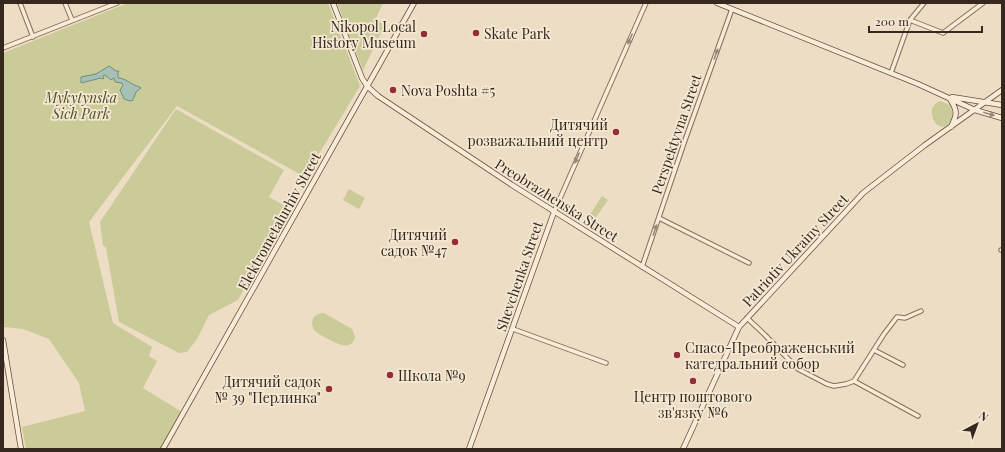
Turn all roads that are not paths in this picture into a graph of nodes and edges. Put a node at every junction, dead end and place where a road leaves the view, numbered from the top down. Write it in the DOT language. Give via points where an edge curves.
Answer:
graph roads {
  1 [pos="20,3"];
  2 [pos="65,3"];
  3 [pos="117,3"];
  4 [pos="333,3"];
  5 [pos="414,3"];
  6 [pos="646,3"];
  7 [pos="717,3"];
  8 [pos="924,3"];
  9 [pos="983,3"];
  10 [pos="732,9"];
  11 [pos="72,20"];
  12 [pos="910,20"];
  13 [pos="33,37"];
  14 [pos="3,48"];
  15 [pos="891,73"];
  16 [pos="367,86"];
  17 [pos="1002,90"];
  18 [pos="944,95"];
  19 [pos="949,98"];
  20 [pos="985,103"];
  21 [pos="1002,105"];
  22 [pos="975,110"];
  23 [pos="1002,118"];
  24 [pos="951,128"];
  25 [pos="554,212"];
  26 [pos="659,218"];
  27 [pos="749,263"];
  28 [pos="642,267"];
  29 [pos="921,311"];
  30 [pos="746,318"];
  31 [pos="739,327"];
  32 [pos="513,329"];
  33 [pos="3,340"];
  34 [pos="874,350"];
  35 [pos="606,363"];
  36 [pos="903,365"];
  37 [pos="854,381"];
  38 [pos="918,416"];
  39 [pos="21,449"];
  40 [pos="164,449"];
  41 [pos="469,449"];
  42 [pos="683,449"];
  1 -- 13 [label="street"];
  2 -- 11 [label="street"];
  3 -- 11 [label="street"];
  4 -- 16 [label="main road"];
  5 -- 16 [label="main road, Elektrometalurhiv Street"];
  6 -- 25 [label="street, Shevchenka Street, one-way"];
  7 -- 10 [label="main road"];
  8 -- 12 [label="street"];
  9 -- 12 [label="street" via="942,33"];
  10 -- 15 [label="main road"];
  26 -- 10 [label="street, Perspektyvna Street, one-way"];
  11 -- 13 [label="street"];
  12 -- 15 [label="street"];
  13 -- 14 [label="street"];
  15 -- 18 [label="main road"];
  16 -- 25 [label="main road, Preobrazhenska Street" via="384,100"];
  16 -- 40 [label="main road, Elektrometalurhiv Street"];
  17 -- 20 [label="main road"];
  18 -- 19 [label="main road"];
  18 -- 20 [label="main road"];
  19 -- 22 [label="main road"];
  19 -- 24 [label="main road" via="956,112"];
  20 -- 21 [label="main road"];
  20 -- 22 [label="main road"];
  22 -- 23 [label="main road, one-way"];
  22 -- 24 [label="main road, Patriotiv Ukrainy Street"];
  24 -- 30 [label="main road, Patriotiv Ukrainy Street" via="863,193"];
  25 -- 28 [label="main road, Preobrazhenska Street"];
  25 -- 32 [label="main road, Shevchenka Street"];
  26 -- 27 [label="street, Patriotiv Ukrainy Street"];
  28 -- 26 [label="street, Perspektyvna Street, one-way"];
  28 -- 31 [label="main road, Preobrazhenska Street"];
  29 -- 34 [label="street" via="905,318 897,318"];
  30 -- 31 [label="main road, Patriotiv Ukrainy Street"];
  30 -- 37 [label="street" via="798,369 834,386"];
  31 -- 42 [label="main road, Patriotiv Ukrainy Street"];
  32 -- 35 [label="street"];
  32 -- 41 [label="main road, Shevchenka Street"];
  33 -- 39 [label="main road"];
  34 -- 36 [label="street"];
  34 -- 37 [label="street"];
  37 -- 38 [label="street"];
}
